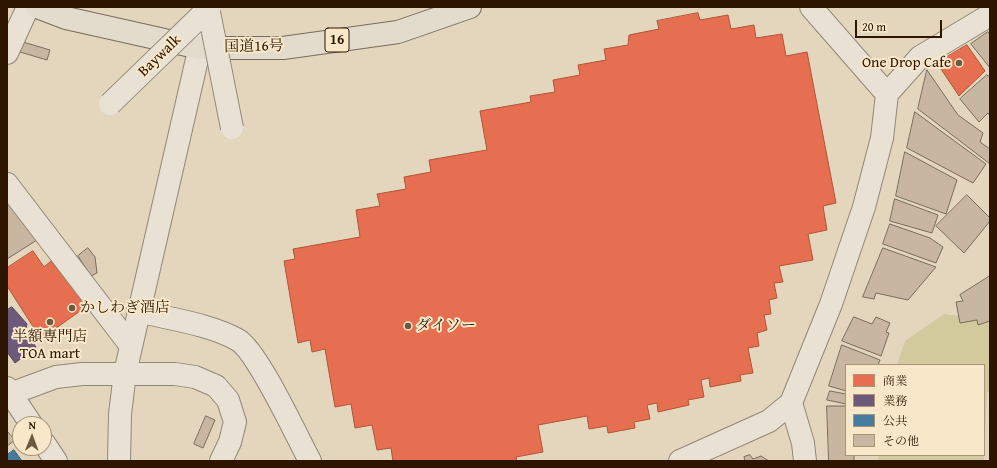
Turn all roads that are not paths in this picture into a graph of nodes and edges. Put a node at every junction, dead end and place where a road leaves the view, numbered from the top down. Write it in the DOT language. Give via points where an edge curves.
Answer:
graph roads {
  1 [pos="28,7"];
  2 [pos="37,7"];
  3 [pos="209,7"];
  4 [pos="470,7"];
  5 [pos="811,7"];
  6 [pos="990,15"];
  7 [pos="200,48"];
  8 [pos="7,53"];
  9 [pos="887,94"];
  10 [pos="110,104"];
  11 [pos="232,128"];
  12 [pos="7,184"];
  13 [pos="138,311"];
  14 [pos="131,346"];
  15 [pos="125,373"];
  16 [pos="8,392"];
  17 [pos="791,403"];
  18 [pos="25,416"];
  19 [pos="119,461"];
  20 [pos="221,461"];
  21 [pos="310,461"];
  22 [pos="680,461"];
  23 [pos="805,461"];
  1 -- 8 [label="street"];
  2 -- 7 [label="highway, 国道16号 / 16" via="66,18"];
  3 -- 7 [label="street"];
  3 -- 10 [label="street, Baywalk, bridge"];
  3 -- 11 [label="street, bridge"];
  4 -- 7 [label="highway, 国道16号 / 16" via="398,32 283,48"];
  5 -- 9 [label="street"];
  6 -- 9 [label="street" via="920,57"];
  7 -- 13 [label="street"];
  9 -- 17 [label="street" via="882,138 864,207 831,304"];
  12 -- 14 [label="street"];
  13 -- 14 [label="street"];
  13 -- 21 [label="street" via="217,330 239,341 257,362"];
  14 -- 15 [label="street"];
  15 -- 16 [label="street" via="82,374 56,378"];
  15 -- 19 [label="street" via="120,414"];
  15 -- 20 [label="street" via="175,374 195,377 216,386 228,400 235,422 230,442"];
  16 -- 18 [label="street"];
  17 -- 22 [label="street" via="769,421"];
  17 -- 23 [label="street" via="803,443"];
}
